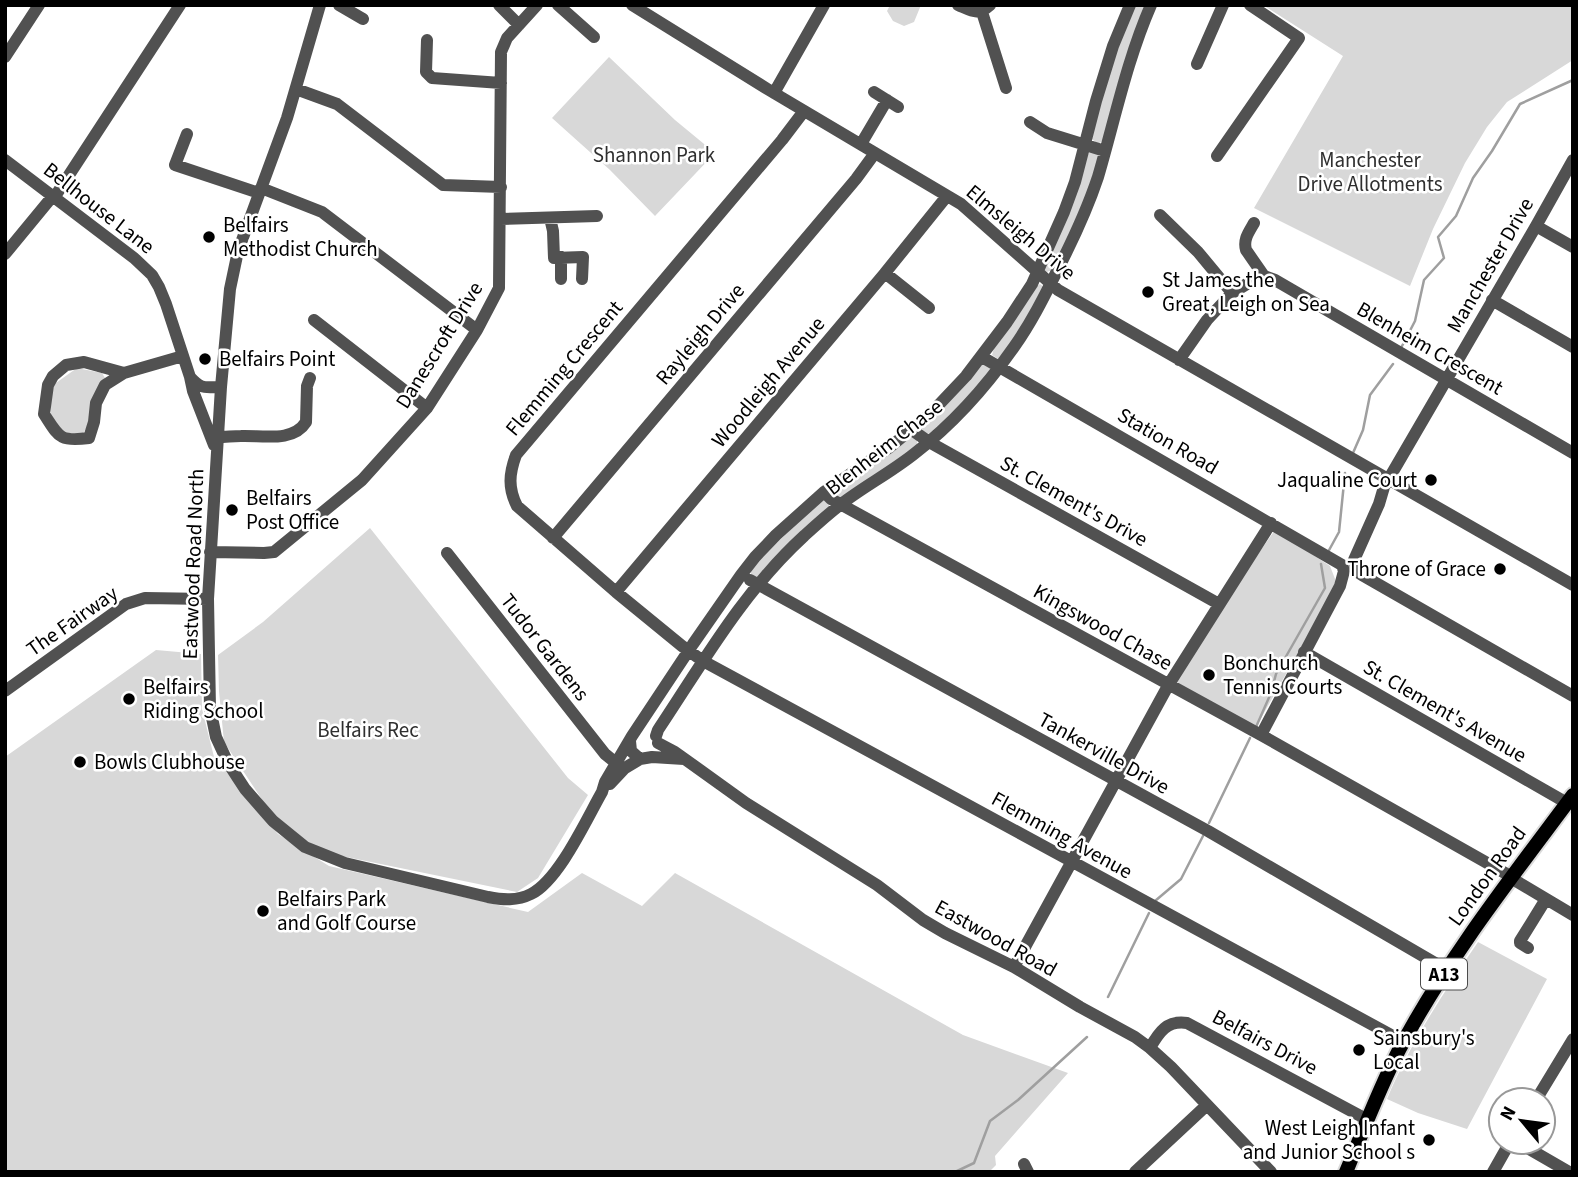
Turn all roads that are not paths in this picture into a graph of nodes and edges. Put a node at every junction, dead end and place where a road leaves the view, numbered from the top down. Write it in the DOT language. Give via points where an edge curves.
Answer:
graph roads {
  1 [pos="39,5"];
  2 [pos="180,5"];
  3 [pos="320,5"];
  4 [pos="339,5"];
  5 [pos="499,5"];
  6 [pos="537,5"];
  7 [pos="558,5"];
  8 [pos="632,5"];
  9 [pos="824,5"];
  10 [pos="958,5"];
  11 [pos="1130,5"];
  12 [pos="1151,5"];
  13 [pos="1223,5"];
  14 [pos="1250,5"];
  15 [pos="986,9"];
  16 [pos="363,19"];
  17 [pos="519,25"];
  18 [pos="594,37"];
  19 [pos="427,40"];
  20 [pos="5,57"];
  21 [pos="1196,64"];
  22 [pos="501,83"];
  23 [pos="1006,88"];
  24 [pos="296,89"];
  25 [pos="874,92"];
  26 [pos="774,93"];
  27 [pos="804,111"];
  28 [pos="1030,122"];
  29 [pos="187,134"];
  30 [pos="861,144"];
  31 [pos="1086,145"];
  32 [pos="1105,151"];
  33 [pos="876,153"];
  34 [pos="1217,156"];
  35 [pos="5,160"];
  36 [pos="1573,160"];
  37 [pos="501,187"];
  38 [pos="260,190"];
  39 [pos="947,196"];
  40 [pos="53,197"];
  41 [pos="1160,215"];
  42 [pos="597,216"];
  43 [pos="550,218"];
  44 [pos="501,219"];
  45 [pos="1254,223"];
  46 [pos="1536,226"];
  47 [pos="1573,247"];
  48 [pos="5,254"];
  49 [pos="561,257"];
  50 [pos="885,273"];
  51 [pos="1037,273"];
  52 [pos="1264,276"];
  53 [pos="561,279"];
  54 [pos="582,279"];
  55 [pos="1051,285"];
  56 [pos="1232,293"];
  57 [pos="1492,300"];
  58 [pos="929,309"];
  59 [pos="314,320"];
  60 [pos="477,330"];
  61 [pos="1573,347"];
  62 [pos="183,356"];
  63 [pos="982,357"];
  64 [pos="1179,360"];
  65 [pos="1000,366"];
  66 [pos="124,373"];
  67 [pos="310,378"];
  68 [pos="1447,380"];
  69 [pos="221,387"];
  70 [pos="199,393"];
  71 [pos="427,408"];
  72 [pos="219,418"];
  73 [pos="205,419"];
  74 [pos="912,430"];
  75 [pos="218,438"];
  76 [pos="929,442"];
  77 [pos="217,452"];
  78 [pos="1573,453"];
  79 [pos="1389,481"];
  80 [pos="824,492"];
  81 [pos="841,504"];
  82 [pos="1270,523"];
  83 [pos="553,538"];
  84 [pos="210,552"];
  85 [pos="447,553"];
  86 [pos="741,575"];
  87 [pos="757,584"];
  88 [pos="1573,585"];
  89 [pos="616,592"];
  90 [pos="208,599"];
  91 [pos="1219,604"];
  92 [pos="688,651"];
  93 [pos="1304,652"];
  94 [pos="703,661"];
  95 [pos="1169,684"];
  96 [pos="5,691"];
  97 [pos="1573,696"];
  98 [pos="1261,735"];
  99 [pos="632,737"];
  100 [pos="657,739"];
  101 [pos="646,758"];
  102 [pos="684,760"];
  103 [pos="616,763"];
  104 [pos="1115,781"];
  105 [pos="602,792"];
  106 [pos="1570,801"];
  107 [pos="1071,862"];
  108 [pos="1511,878"];
  109 [pos="1546,899"];
  110 [pos="1573,915"];
  111 [pos="1528,948"];
  112 [pos="1014,967"];
  113 [pos="1447,970"];
  114 [pos="1573,1039"];
  115 [pos="1404,1042"];
  116 [pos="1150,1048"];
  117 [pos="1544,1086"];
  118 [pos="1207,1105"];
  119 [pos="1368,1120"];
  120 [pos="1502,1156"];
  121 [pos="1541,1156"];
  122 [pos="1135,1172"];
  123 [pos="1271,1172"];
  124 [pos="1346,1172"];
  125 [pos="1493,1172"];
  126 [pos="1569,1172"];
  1 -- 20 [label="street"];
  2 -- 40 [label="street"];
  3 -- 24 [label="street, Eastwood Road North"];
  4 -- 16 [label="street"];
  5 -- 17 [label="street"];
  6 -- 17 [label="street, Danescroft Drive"];
  7 -- 18 [label="street"];
  8 -- 26 [label="street, Elmsleigh Drive"];
  9 -- 26 [label="street"];
  10 -- 15 [label="street" via="973,11"];
  11 -- 31 [label="street, Blenheim Chase" via="1113,46"];
  12 -- 32 [label="street, Blenheim Chase"];
  13 -- 21 [label="street"];
  14 -- 34 [label="street" via="1299,38"];
  15 -- 23 [label="street"];
  17 -- 22 [label="street, Danescroft Drive" via="501,52"];
  19 -- 22 [label="street" via="426,72 432,78"];
  22 -- 37 [label="street, Danescroft Drive"];
  24 -- 37 [label="street" via="337,104 443,185"];
  24 -- 38 [label="street, Eastwood Road North"];
  25 -- 30 [label="street" via="892,103"];
  26 -- 27 [label="street, Elmsleigh Drive"];
  27 -- 30 [label="street, Elmsleigh Drive"];
  27 -- 83 [label="street, Flemming Crescent" via="516,455 509,480 511,494 517,506"];
  28 -- 31 [label="street" via="1047,133"];
  29 -- 38 [label="street" via="174,171"];
  30 -- 33 [label="street, Elmsleigh Drive"];
  31 -- 32 [label="street"];
  31 -- 51 [label="street, Blenheim Chase"];
  32 -- 55 [label="street, Blenheim Chase" via="1088,205"];
  33 -- 39 [label="street, Elmsleigh Drive"];
  33 -- 83 [label="street, Rayleigh Drive"];
  35 -- 40 [label="street, Bellhouse Lane"];
  36 -- 46 [label="street, Manchester Drive"];
  37 -- 44 [label="street, Danescroft Drive"];
  38 -- 60 [label="street" via="322,212"];
  38 -- 69 [label="street, Eastwood Road North" via="233,269"];
  39 -- 50 [label="street, Woodleigh Avenue"];
  39 -- 51 [label="street, Elmsleigh Drive"];
  40 -- 48 [label="street"];
  40 -- 62 [label="street, Bellhouse Lane" via="152,275"];
  41 -- 56 [label="street"];
  42 -- 43 [label="street"];
  43 -- 44 [label="street"];
  43 -- 49 [label="street" via="554,258"];
  44 -- 60 [label="street, Danescroft Drive" via="499,288"];
  45 -- 52 [label="street" via="1245,239 1246,250"];
  46 -- 47 [label="street"];
  46 -- 57 [label="street, Manchester Drive"];
  49 -- 53 [label="street"];
  49 -- 54 [label="street" via="583,257"];
  50 -- 58 [label="street"];
  50 -- 89 [label="street, Woodleigh Avenue"];
  51 -- 55 [label="street, Elmsleigh Drive"];
  51 -- 63 [label="street, Blenheim Chase"];
  52 -- 56 [label="street"];
  52 -- 68 [label="street, Blenheim Crescent"];
  55 -- 64 [label="street, Elmsleigh Drive"];
  55 -- 65 [label="street, Blenheim Chase"];
  56 -- 64 [label="street"];
  57 -- 61 [label="street"];
  57 -- 68 [label="street, Manchester Drive"];
  59 -- 71 [label="street"];
  60 -- 71 [label="street, Danescroft Drive"];
  62 -- 66 [label="street"];
  62 -- 70 [label="street, Bellhouse Lane"];
  63 -- 65 [label="street, Station Road"];
  63 -- 74 [label="street, Blenheim Chase"];
  64 -- 79 [label="street, Elmsleigh Drive"];
  65 -- 76 [label="street, Blenheim Chase"];
  65 -- 82 [label="street, Station Road"];
  66 -- 66 [label="street" via="105,385 89,438 58,436 44,414 53,376 66,365 84,362"];
  67 -- 75 [label="street" via="304,426 274,438"];
  68 -- 78 [label="street, Blenheim Crescent"];
  68 -- 79 [label="street, Manchester Drive"];
  69 -- 70 [label="street"];
  69 -- 72 [label="street, Eastwood Road North"];
  70 -- 73 [label="street, Bellhouse Lane"];
  71 -- 84 [label="street, Danescroft Drive" via="362,480 282,547 264,553"];
  72 -- 73 [label="street"];
  72 -- 75 [label="street, Eastwood Road North"];
  73 -- 77 [label="street, Bellhouse Lane"];
  74 -- 76 [label="street, St. Clement's Drive"];
  74 -- 80 [label="street, Blenheim Chase"];
  75 -- 77 [label="street, Eastwood Road North"];
  76 -- 81 [label="street, Blenheim Chase"];
  76 -- 91 [label="street, St. Clement's Drive"];
  77 -- 84 [label="street, Eastwood Road North"];
  79 -- 88 [label="street, Elmsleigh Drive"];
  79 -- 97 [label="street, Manchester Drive" via="1354,561 1356,571"];
  80 -- 81 [label="street, Kingswood Chase"];
  80 -- 86 [label="street, Blenheim Chase" via="776,535"];
  81 -- 87 [label="street, Blenheim Chase"];
  81 -- 95 [label="street, Kingswood Chase"];
  82 -- 91 [label="street"];
  82 -- 93 [label="street, Station Road" via="1335,560 1344,571"];
  83 -- 89 [label="street, Flemming Crescent"];
  84 -- 90 [label="street, Eastwood Road North"];
  85 -- 103 [label="street, Tudor Gardens"];
  86 -- 87 [label="street, Tankerville Drive"];
  86 -- 92 [label="street, Blenheim Chase"];
  87 -- 94 [label="street, Blenheim Chase"];
  87 -- 104 [label="street, Tankerville Drive"];
  89 -- 92 [label="street, Flemming Crescent"];
  90 -- 96 [label="street, The Fairway" via="145,598 126,604"];
  90 -- 105 [label="street, Eastwood Road North" via="210,708 216,737 228,763 261,809 305,846 345,863 510,900 537,890 550,879"];
  91 -- 95 [label="street"];
  92 -- 94 [label="street, Flemming Crescent"];
  92 -- 99 [label="street, Blenheim Chase"];
  93 -- 98 [label="street"];
  93 -- 106 [label="street, St. Clement's Avenue"];
  94 -- 100 [label="street, Blenheim Chase" via="658,730"];
  94 -- 107 [label="street, Flemming Avenue"];
  95 -- 98 [label="street, Kingswood Chase"];
  95 -- 104 [label="street"];
  98 -- 108 [label="street, Kingswood Chase"];
  99 -- 100 [label="street" via="647,730"];
  99 -- 101 [label="street" via="631,751"];
  99 -- 103 [label="street"];
  100 -- 101 [label="street" via="658,748"];
  100 -- 102 [label="street, Eastwood Road"];
  101 -- 102 [label="street, Eastwood Road"];
  101 -- 105 [label="street" via="617,775"];
  102 -- 112 [label="street, Eastwood Road" via="923,920"];
  103 -- 105 [label="street"];
  104 -- 107 [label="street"];
  104 -- 113 [label="street, Tankerville Drive"];
  106 -- 108 [label="main road, London Road / A13"];
  107 -- 112 [label="street"];
  107 -- 115 [label="street, Flemming Avenue"];
  108 -- 109 [label="street, Kingswood Chase"];
  108 -- 113 [label="main road, London Road / A13"];
  109 -- 110 [label="street, Kingswood Chase"];
  109 -- 111 [label="street" via="1520,942"];
  112 -- 116 [label="street, Eastwood Road"];
  113 -- 115 [label="main road, London Road / A13"];
  114 -- 117 [label="street"];
  115 -- 119 [label="main road, London Road / A13"];
  116 -- 118 [label="street, Eastwood Road"];
  116 -- 119 [label="street, Belfairs Drive" via="1168,1025 1187,1023"];
  118 -- 122 [label="street"];
  118 -- 123 [label="street, Eastwood Road"];
  119 -- 124 [label="main road, London Road / A13"];
  120 -- 125 [label="street"];
  121 -- 126 [label="street"];
}
